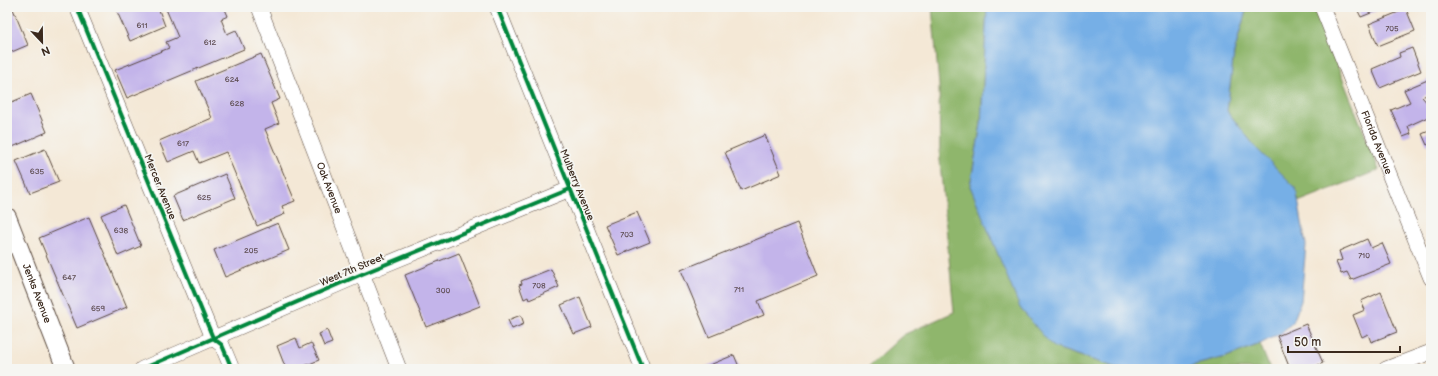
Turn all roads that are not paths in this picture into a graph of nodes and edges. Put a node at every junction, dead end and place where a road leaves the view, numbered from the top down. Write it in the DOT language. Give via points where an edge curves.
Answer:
graph roads {
  1 [pos="77,7"];
  2 [pos="259,7"];
  3 [pos="497,7"];
  4 [pos="1322,7"];
  5 [pos="570,189"];
  6 [pos="7,217"];
  7 [pos="362,274"];
  8 [pos="1431,278"];
  9 [pos="213,338"];
  10 [pos="1431,352"];
  11 [pos="66,369"];
  12 [pos="142,369"];
  13 [pos="232,369"];
  14 [pos="399,369"];
  15 [pos="643,369"];
  16 [pos="1386,369"];
  1 -- 9 [label="street, Mercer Avenue"];
  2 -- 7 [label="street, Oak Avenue"];
  3 -- 5 [label="street, Mulberry Avenue"];
  4 -- 8 [label="street, Florida Avenue"];
  5 -- 7 [label="street, West 7th Street"];
  5 -- 15 [label="street, Mulberry Avenue"];
  6 -- 11 [label="street, Jenks Avenue"];
  7 -- 9 [label="street, West 7th Street"];
  7 -- 14 [label="street, Oak Avenue"];
  9 -- 12 [label="street, West 7th Street"];
  9 -- 13 [label="street, Mercer Avenue" via="222,345"];
  10 -- 16 [label="street"];
}
